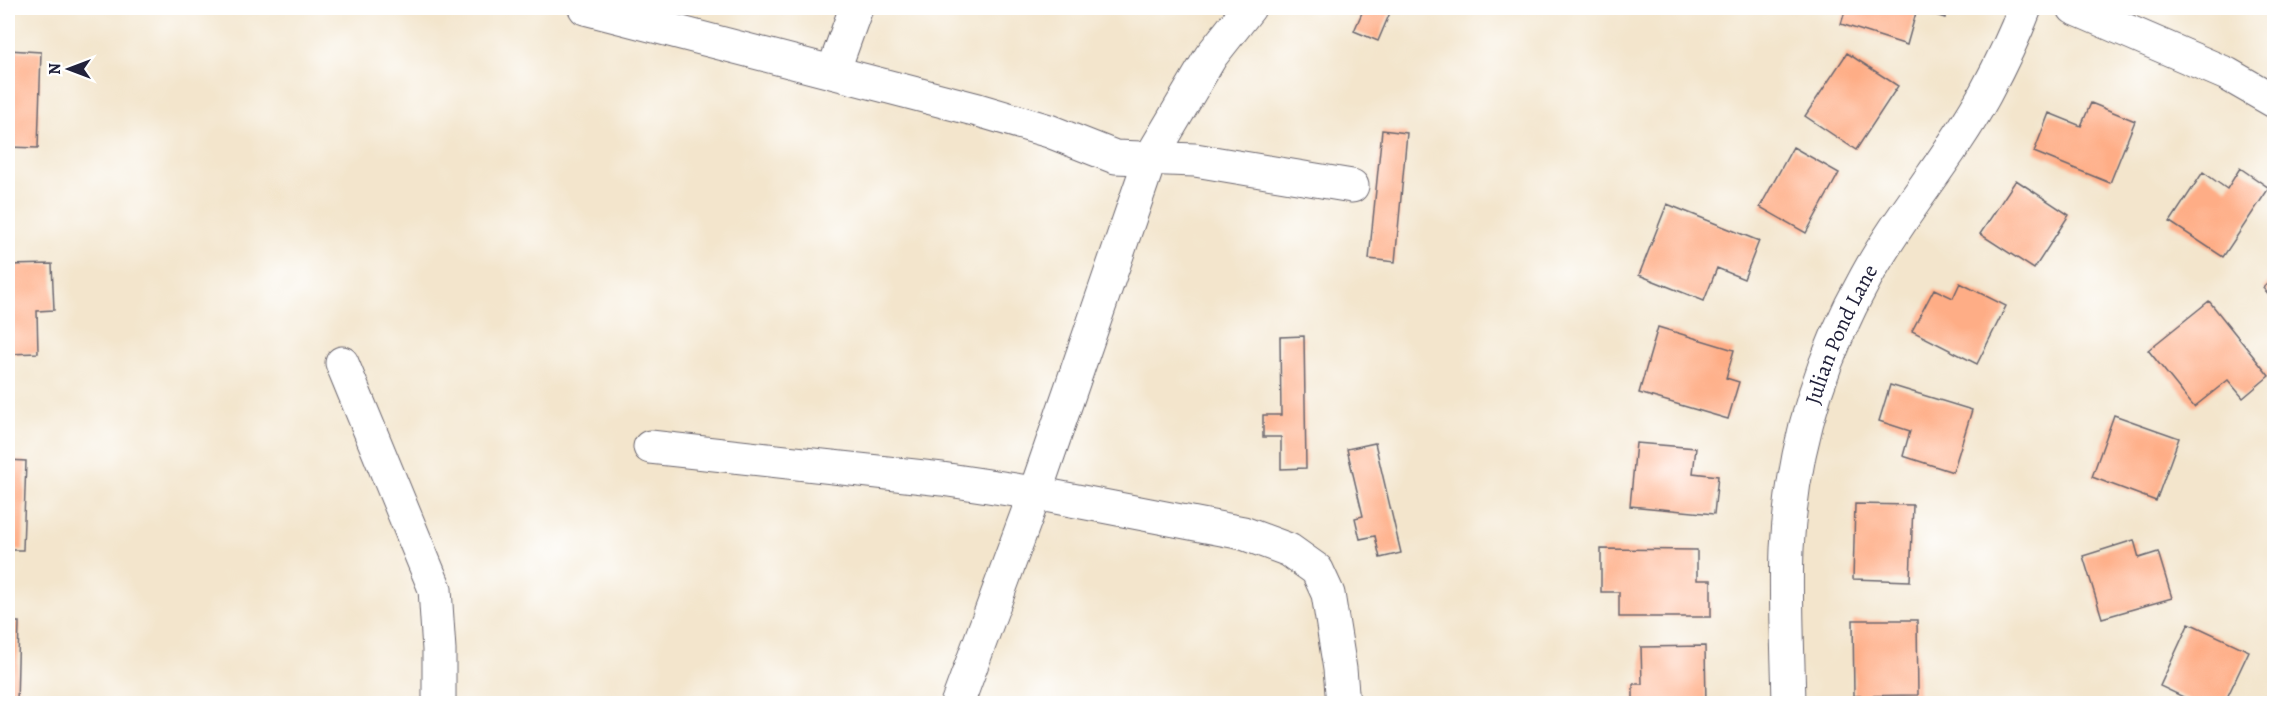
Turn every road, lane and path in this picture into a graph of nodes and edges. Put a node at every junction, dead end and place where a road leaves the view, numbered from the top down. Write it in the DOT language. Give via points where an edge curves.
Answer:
graph roads {
  1 [pos="585,8"];
  2 [pos="856,8"];
  3 [pos="1249,8"];
  4 [pos="2025,8"];
  5 [pos="2074,8"];
  6 [pos="833,72"];
  7 [pos="2274,101"];
  8 [pos="1150,159"];
  9 [pos="1352,186"];
  10 [pos="342,363"];
  11 [pos="650,447"];
  12 [pos="1035,493"];
  13 [pos="440,704"];
  14 [pos="957,704"];
  15 [pos="1343,704"];
  16 [pos="1789,704"];
  1 -- 6 [label="street"];
  2 -- 6 [label="street"];
  3 -- 8 [label="street" via="1210,56"];
  4 -- 16 [label="street, Julian Pond Lane" via="1985,95 1867,276 1834,340 1810,408 1794,478 1787,550"];
  5 -- 7 [label="street" via="2227,74"];
  6 -- 8 [label="street" via="1049,131 1115,157"];
  8 -- 9 [label="street" via="1195,160"];
  8 -- 12 [label="street"];
  10 -- 13 [label="street" via="435,590"];
  11 -- 12 [label="street"];
  12 -- 14 [label="street"];
  12 -- 15 [label="street" via="1243,533 1289,550 1317,570 1328,594"];
}
